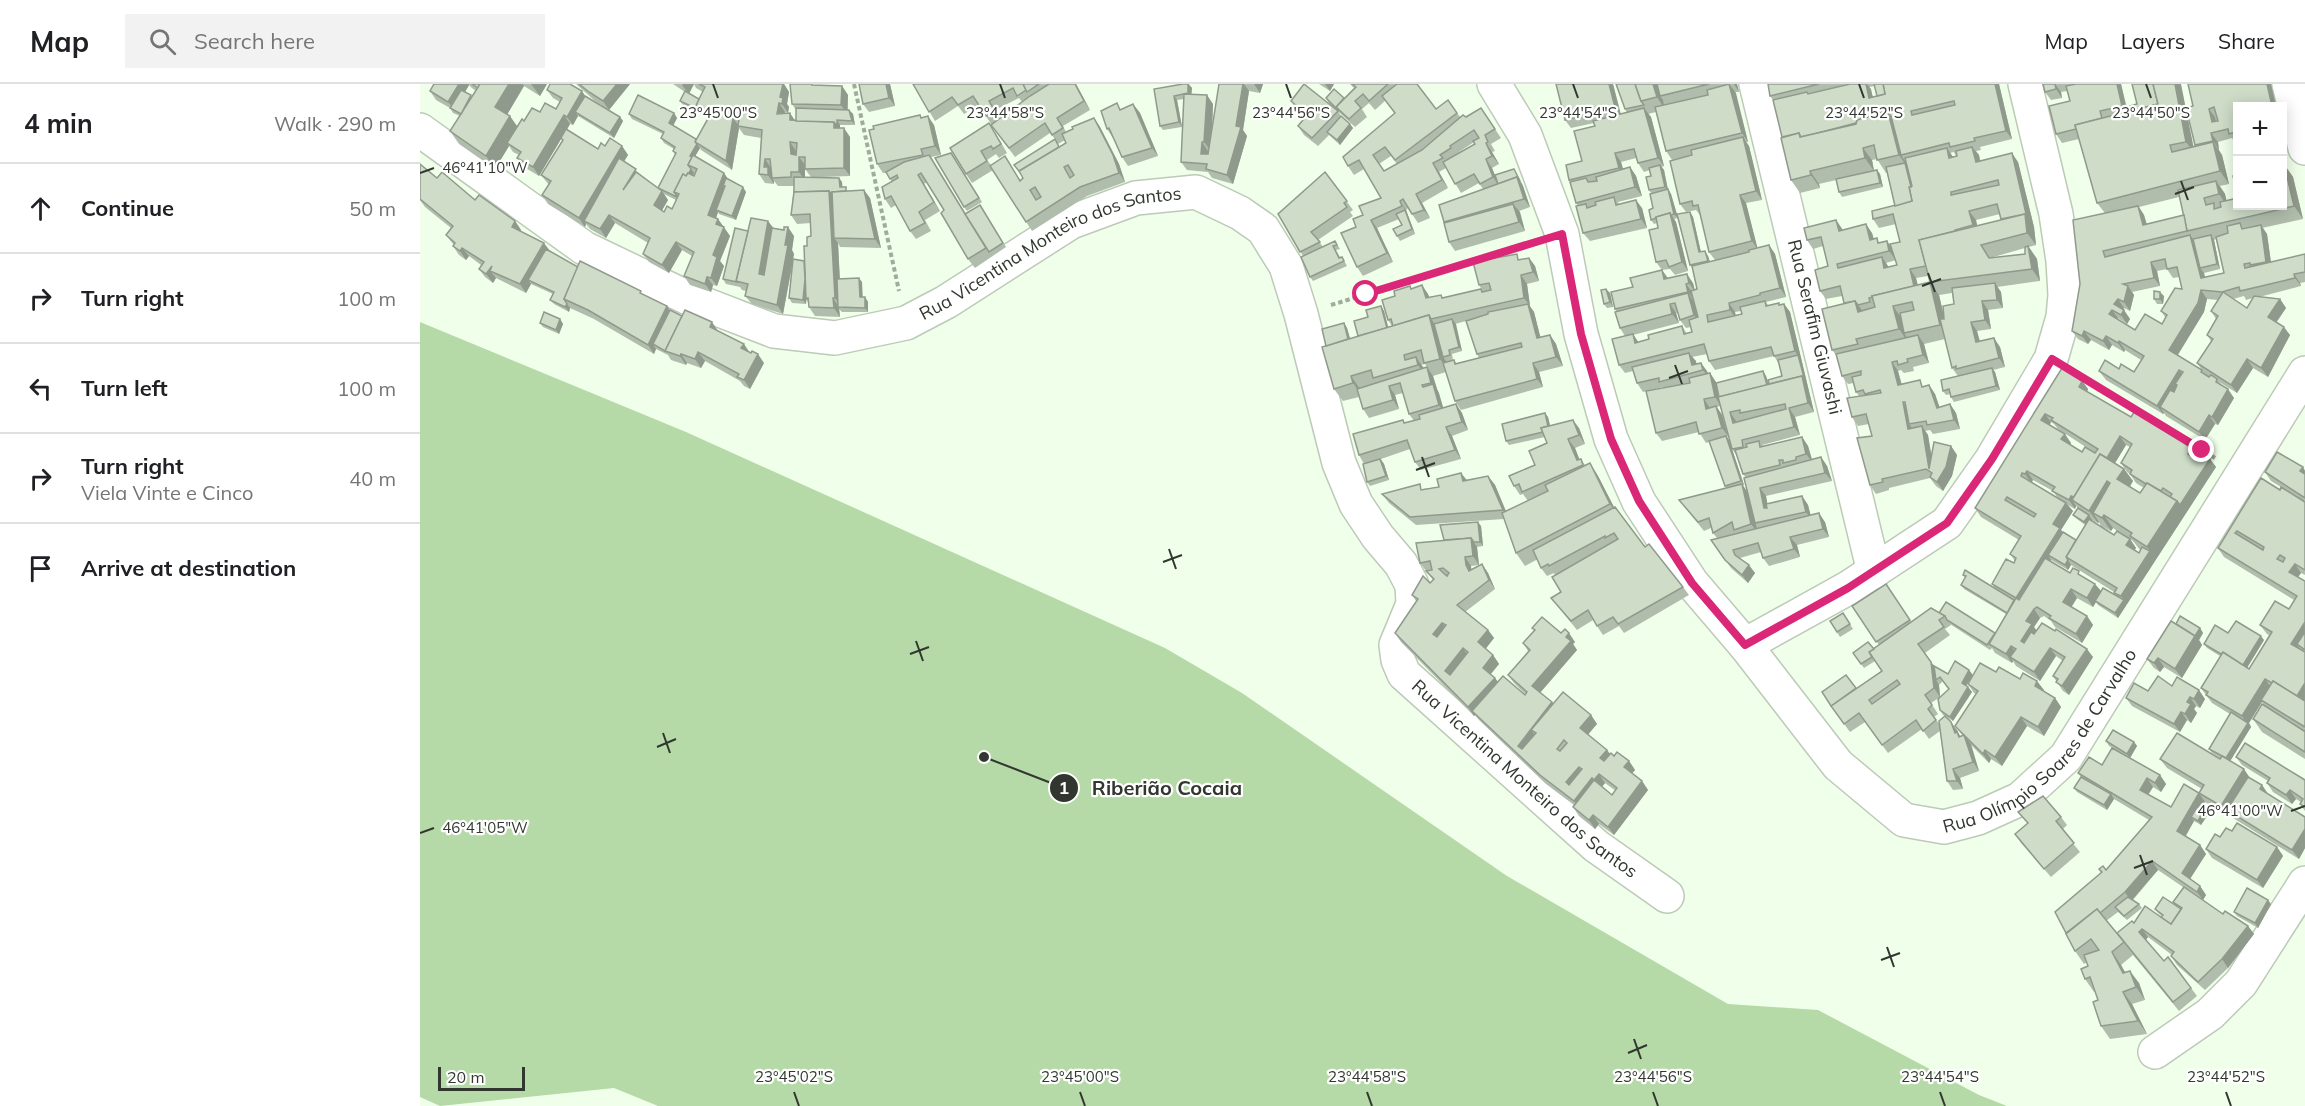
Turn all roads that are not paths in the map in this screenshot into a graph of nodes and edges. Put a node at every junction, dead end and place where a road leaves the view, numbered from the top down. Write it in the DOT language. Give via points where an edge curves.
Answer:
graph roads {
  1 [pos="1494,84"];
  2 [pos="1756,84"];
  3 [pos="2025,84"];
  4 [pos="2289,84"];
  5 [pos="420,130"];
  6 [pos="2305,148"];
  7 [pos="2305,373"];
  8 [pos="1874,572"];
  9 [pos="1745,645"];
  10 [pos="2305,883"];
  11 [pos="1667,896"];
  12 [pos="2155,1052"];
  1 -- 9 [label="street, Rua Olímpio Soares de Carvalho" via="1525,135 1562,234 1581,334 1616,449 1639,501 1692,583"];
  2 -- 8 [label="street, Rua Serafim Giuvashi"];
  3 -- 8 [label="street" via="2064,261 2063,317 2052,359 1992,459 1947,523"];
  4 -- 6 [label="street"];
  5 -- 11 [label="street, Rua Vicentina Monteiro dos Santos" via="584,248 686,297 774,331 825,337 906,322 946,302 1071,222 1136,198 1197,192 1240,213 1263,229 1286,266 1339,463 1356,504 1412,585 1413,604 1396,645 1404,674 1596,846"];
  7 -- 9 [label="street, Rua Olímpio Soares de Carvalho" via="2066,757 2020,799 1978,818 1944,827 1904,820 1838,765"];
  8 -- 9 [label="street"];
  10 -- 12 [label="street" via="2241,983 2210,1014"];
}
